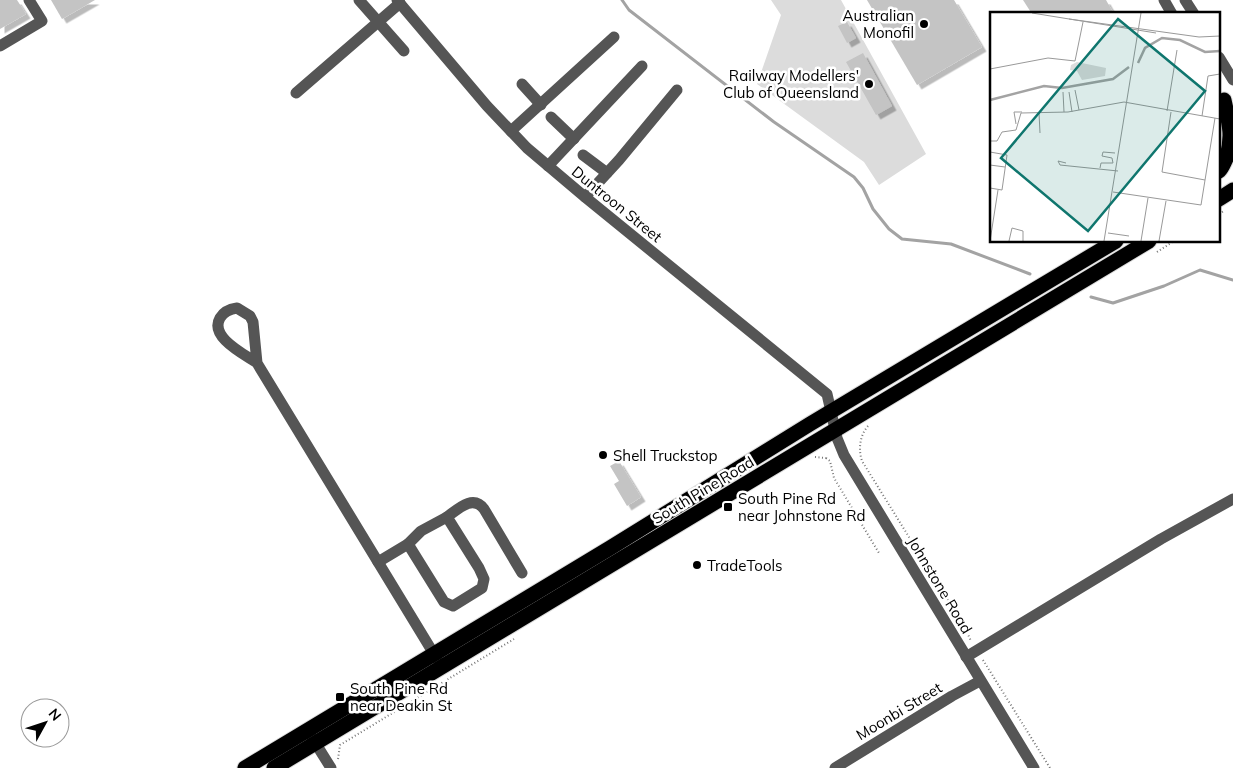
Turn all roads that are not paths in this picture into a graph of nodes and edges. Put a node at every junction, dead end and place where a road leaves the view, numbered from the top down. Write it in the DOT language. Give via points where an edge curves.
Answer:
graph roads {
  1 [pos="29,0"];
  2 [pos="359,0"];
  3 [pos="1164,0"];
  4 [pos="1186,0"];
  5 [pos="399,1"];
  6 [pos="1171,12"];
  7 [pos="1193,12"];
  8 [pos="379,22"];
  9 [pos="614,37"];
  10 [pos="0,46"];
  11 [pos="404,51"];
  12 [pos="1220,59"];
  13 [pos="642,66"];
  14 [pos="1233,80"];
  15 [pos="522,84"];
  16 [pos="677,90"];
  17 [pos="296,93"];
  18 [pos="1226,100"];
  19 [pos="541,105"];
  20 [pos="550,117"];
  21 [pos="511,131"];
  22 [pos="574,139"];
  23 [pos="584,154"];
  24 [pos="548,166"];
  25 [pos="1220,169"];
  26 [pos="1233,171"];
  27 [pos="606,173"];
  28 [pos="1220,178"];
  29 [pos="1233,191"];
  30 [pos="585,197"];
  31 [pos="1220,198"];
  32 [pos="1114,242"];
  33 [pos="1147,242"];
  34 [pos="257,363"];
  35 [pos="832,411"];
  36 [pos="835,431"];
  37 [pos="1233,499"];
  38 [pos="447,517"];
  39 [pos="408,544"];
  40 [pos="378,562"];
  41 [pos="522,573"];
  42 [pos="433,654"];
  43 [pos="966,657"];
  44 [pos="442,667"];
  45 [pos="980,681"];
  46 [pos="312,737"];
  47 [pos="335,764"];
  48 [pos="245,768"];
  49 [pos="274,768"];
  50 [pos="834,768"];
  51 [pos="1034,768"];
  1 -- 10 [label="street" via="42,21"];
  2 -- 8 [label="street"];
  3 -- 6 [label="street"];
  4 -- 7 [label="street"];
  5 -- 8 [label="street"];
  5 -- 21 [label="street, Duntroon Street"];
  8 -- 11 [label="street"];
  8 -- 17 [label="street"];
  9 -- 19 [label="street"];
  12 -- 14 [label="street"];
  13 -- 22 [label="street"];
  15 -- 19 [label="street"];
  16 -- 27 [label="street"];
  18 -- 25 [label="highway" via="1232,140"];
  19 -- 21 [label="street"];
  20 -- 22 [label="street"];
  21 -- 24 [label="street, Duntroon Street"];
  22 -- 24 [label="street"];
  23 -- 27 [label="street"];
  24 -- 30 [label="street, Duntroon Street"];
  26 -- 28 [label="highway"];
  27 -- 30 [label="street"];
  29 -- 31 [label="highway"];
  30 -- 35 [label="street, Duntroon Street" via="825,392"];
  32 -- 35 [label="highway, South Pine Road"];
  33 -- 36 [label="highway, South Pine Road"];
  34 -- 34 [label="street" via="223,339 219,321 228,310 237,308 250,316"];
  34 -- 40 [label="street"];
  35 -- 36 [label="street, Johnstone Road"];
  35 -- 42 [label="highway, South Pine Road"];
  36 -- 43 [label="street, Johnstone Road" via="844,455"];
  36 -- 44 [label="highway, South Pine Road"];
  37 -- 43 [label="street" via="1161,538"];
  38 -- 39 [label="street" via="421,531"];
  38 -- 39 [label="street" via="484,579 478,592 453,606 444,602"];
  38 -- 41 [label="street" via="469,503 480,503"];
  39 -- 40 [label="street"];
  40 -- 42 [label="street"];
  42 -- 44 [label="street"];
  42 -- 46 [label="highway, South Pine Road"];
  43 -- 45 [label="street, Johnstone Road"];
  44 -- 46 [label="highway, South Pine Road"];
  45 -- 50 [label="street, Moonbi Street"];
  45 -- 51 [label="street, Johnstone Road"];
  46 -- 47 [label="street"];
  46 -- 48 [label="highway, South Pine Road"];
  46 -- 49 [label="highway, South Pine Road"];
}
